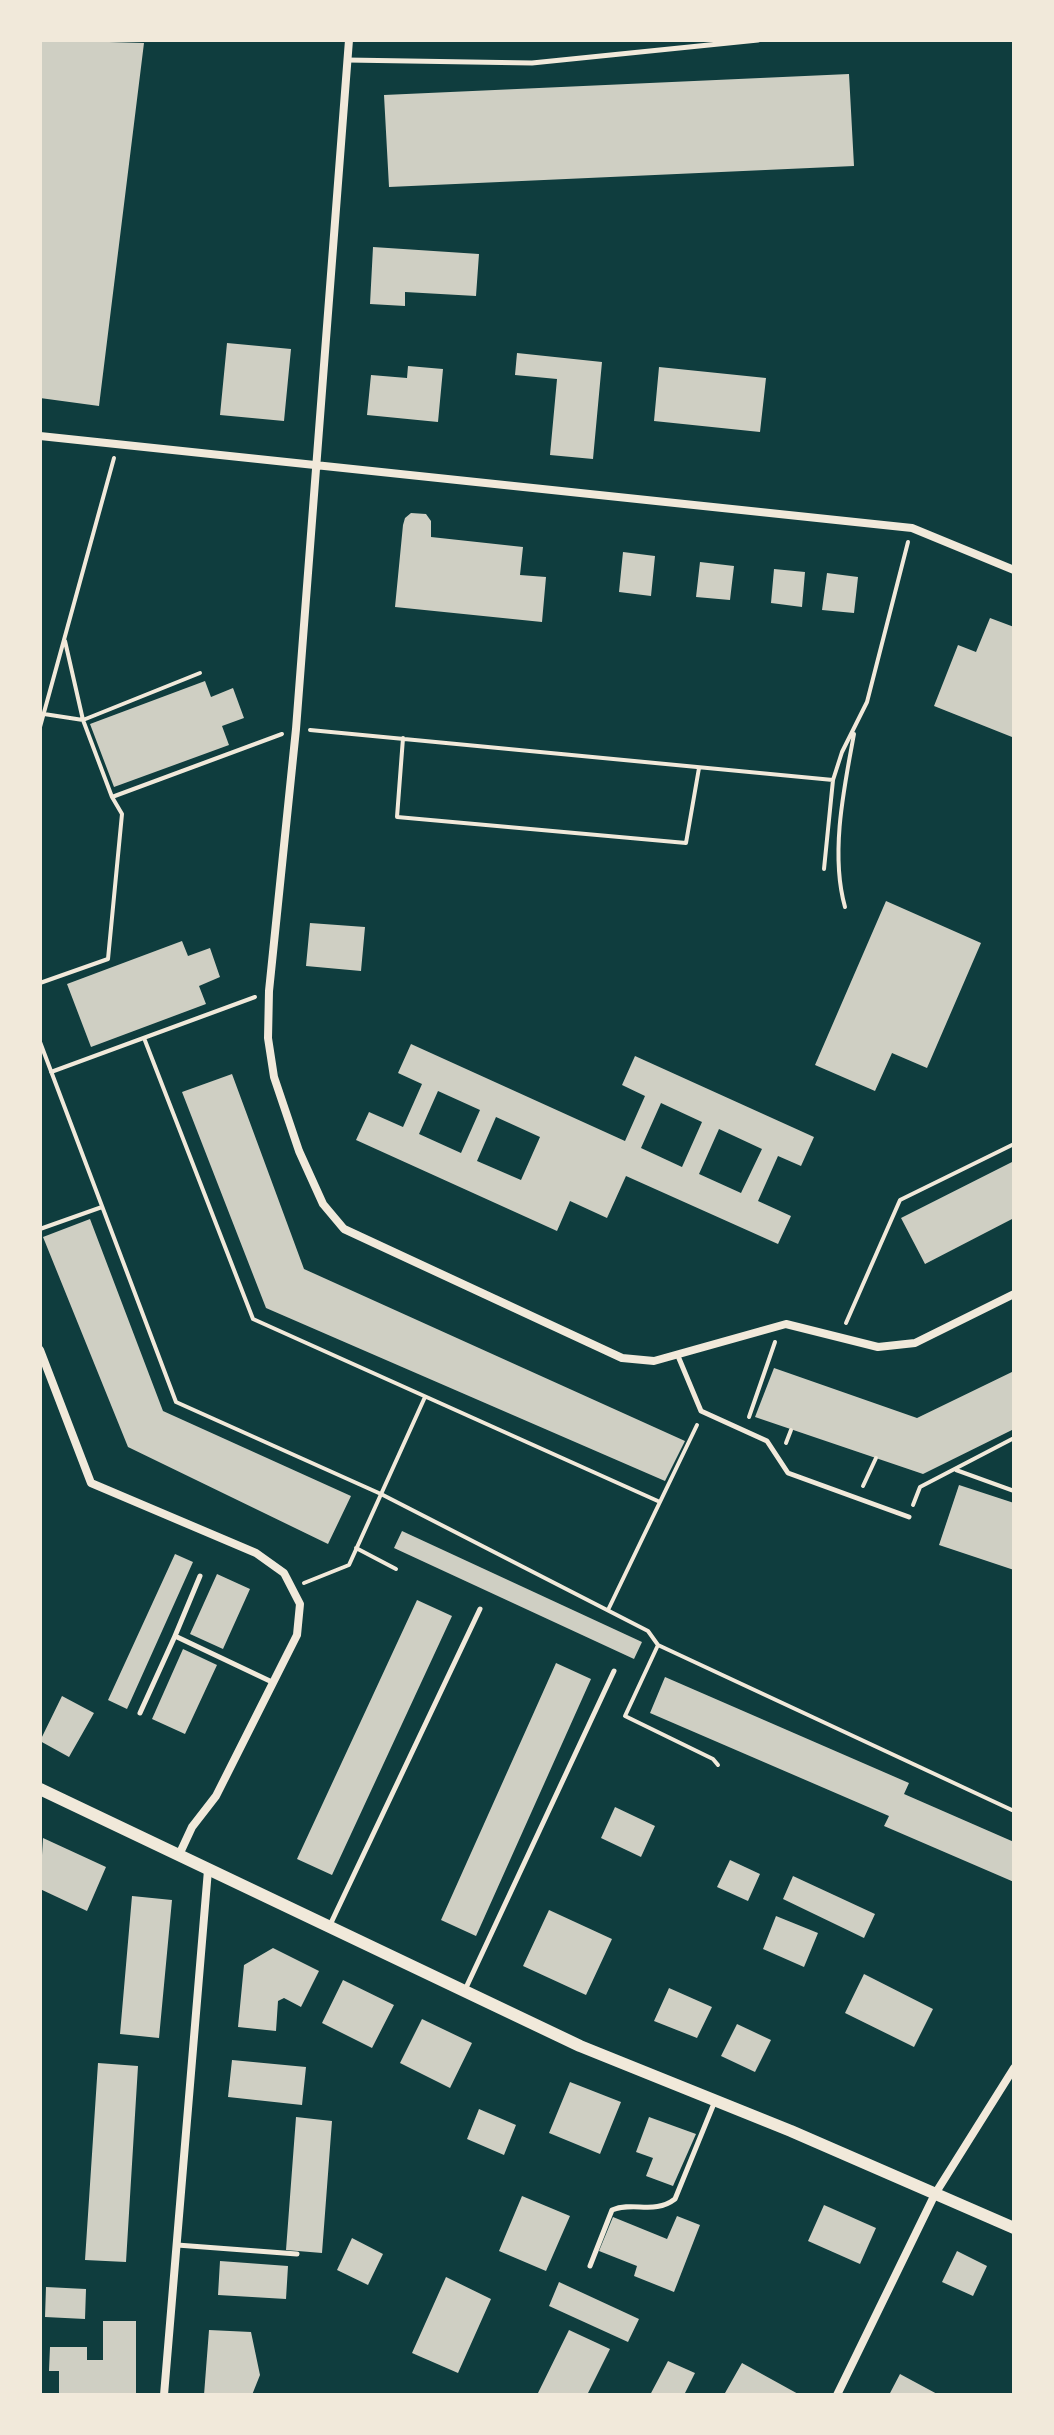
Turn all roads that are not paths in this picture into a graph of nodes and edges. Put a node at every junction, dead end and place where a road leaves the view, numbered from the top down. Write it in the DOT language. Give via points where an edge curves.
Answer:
graph roads {
  1 [pos="349,40"];
  2 [pos="758,40"];
  3 [pos="347,60"];
  4 [pos="40,436"];
  5 [pos="317,466"];
  6 [pos="1014,570"];
  7 [pos="1014,1294"];
  8 [pos="40,1350"];
  9 [pos="678,1356"];
  10 [pos="909,1517"];
  11 [pos="200,1576"];
  12 [pos="480,1609"];
  13 [pos="175,1636"];
  14 [pos="614,1671"];
  15 [pos="273,1683"];
  16 [pos="140,1713"];
  17 [pos="40,1789"];
  18 [pos="179,1855"];
  19 [pos="208,1870"];
  20 [pos="329,1927"];
  21 [pos="464,1993"];
  22 [pos="1014,2068"];
  23 [pos="715,2101"];
  24 [pos="935,2194"];
  25 [pos="1014,2228"];
  26 [pos="177,2245"];
  27 [pos="297,2254"];
  28 [pos="590,2266"];
  29 [pos="164,2395"];
  30 [pos="837,2395"];
  1 -- 3 [label="street"];
  2 -- 3 [label="lane" via="532,63"];
  3 -- 5 [label="street"];
  4 -- 5 [label="street"];
  5 -- 6 [label="street" via="912,528"];
  5 -- 9 [label="street" via="269,991 274,1077 299,1151 323,1204 344,1229 622,1358 654,1361"];
  7 -- 9 [label="street" via="915,1343 878,1347 781,1326"];
  8 -- 15 [label="street" via="91,1483 256,1553 294,1587 300,1604 297,1635"];
  9 -- 10 [label="lane" via="701,1411 767,1441 788,1473"];
  11 -- 13 [label="lane"];
  12 -- 20 [label="lane"];
  13 -- 15 [label="lane"];
  13 -- 16 [label="lane"];
  14 -- 21 [label="lane"];
  15 -- 18 [label="street" via="216,1796"];
  17 -- 18 [label="street"];
  18 -- 19 [label="street"];
  19 -- 20 [label="street"];
  19 -- 26 [label="street"];
  20 -- 21 [label="street"];
  21 -- 23 [label="street"];
  22 -- 24 [label="street"];
  23 -- 24 [label="street"];
  23 -- 28 [label="lane" via="675,2199 653,2209 612,2210"];
  24 -- 25 [label="street"];
  24 -- 30 [label="street"];
  26 -- 27 [label="lane"];
  26 -- 29 [label="street"];
}
